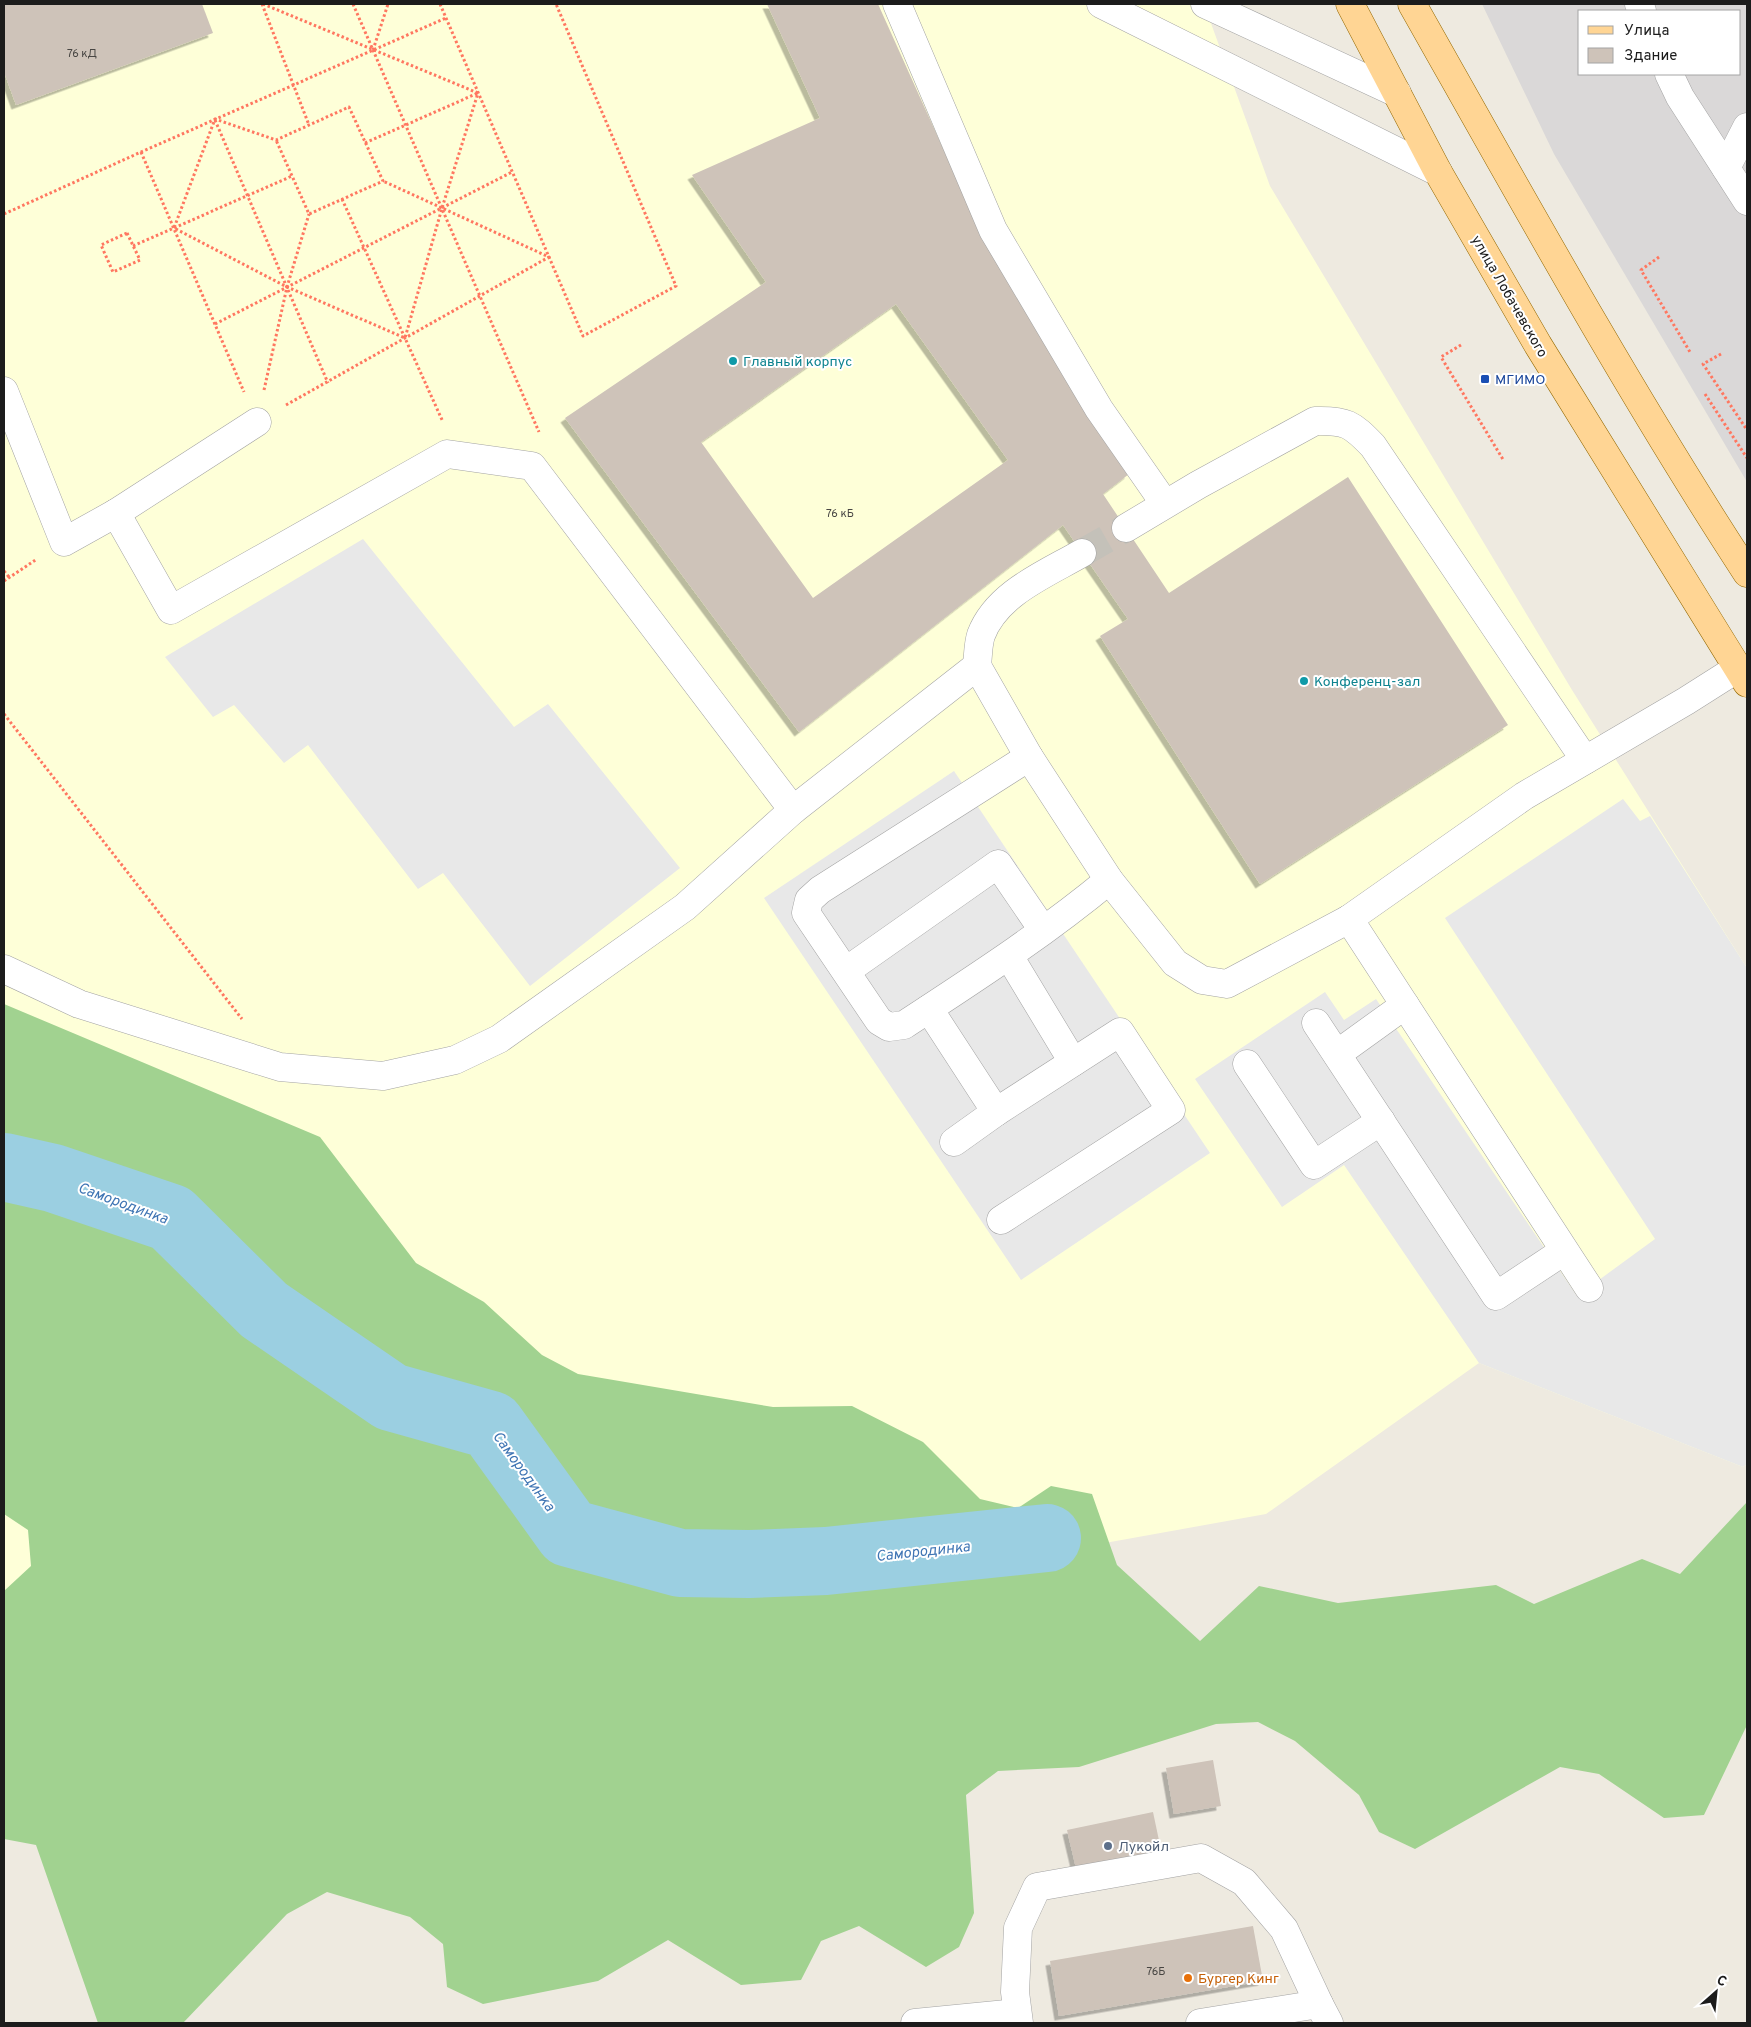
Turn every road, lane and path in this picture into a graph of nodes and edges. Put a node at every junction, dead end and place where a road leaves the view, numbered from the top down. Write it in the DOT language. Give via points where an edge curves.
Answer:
graph roads {
  1 [pos="262,4"];
  2 [pos="353,4"];
  3 [pos="388,4"];
  4 [pos="440,4"];
  5 [pos="556,4"];
  6 [pos="896,4"];
  7 [pos="1101,4"];
  8 [pos="1205,4"];
  9 [pos="1350,4"];
  10 [pos="1412,4"];
  11 [pos="446,18"];
  12 [pos="374,50"];
  13 [pos="1669,75"];
  14 [pos="294,85"];
  15 [pos="478,93"];
  16 [pos="1396,93"];
  17 [pos="215,119"];
  18 [pos="309,125"];
  19 [pos="406,125"];
  20 [pos="1747,127"];
  21 [pos="276,140"];
  22 [pos="366,143"];
  23 [pos="141,152"];
  24 [pos="1726,168"];
  25 [pos="512,172"];
  26 [pos="1438,172"];
  27 [pos="292,176"];
  28 [pos="382,181"];
  29 [pos="248,196"];
  30 [pos="342,199"];
  31 [pos="1747,201"];
  32 [pos="442,208"];
  33 [pos="4,214"];
  34 [pos="309,214"];
  35 [pos="174,228"];
  36 [pos="134,246"];
  37 [pos="364,248"];
  38 [pos="549,257"];
  39 [pos="1659,257"];
  40 [pos="287,287"];
  41 [pos="480,296"];
  42 [pos="215,324"];
  43 [pos="405,338"];
  44 [pos="1461,345"];
  45 [pos="1690,352"];
  46 [pos="1721,354"];
  47 [pos="328,382"];
  48 [pos="4,391"];
  49 [pos="1705,394"];
  50 [pos="257,422"];
  51 [pos="1747,430"];
  52 [pos="447,454"];
  53 [pos="1747,458"];
  54 [pos="1504,461"];
  55 [pos="532,466"];
  56 [pos="1166,504"];
  57 [pos="116,513"];
  58 [pos="1126,528"];
  59 [pos="1082,553"];
  60 [pos="4,571"];
  61 [pos="1747,573"];
  62 [pos="10,577"];
  63 [pos="977,666"];
  64 [pos="1742,676"];
  65 [pos="4,714"];
  66 [pos="1029,757"];
  67 [pos="1585,760"];
  68 [pos="793,810"];
  69 [pos="1109,880"];
  70 [pos="1349,919"];
  71 [pos="1043,930"];
  72 [pos="1009,956"];
  73 [pos="4,969"];
  74 [pos="846,972"];
  75 [pos="1405,1005"];
  76 [pos="929,1009"];
  77 [pos="243,1020"];
  78 [pos="1316,1023"];
  79 [pos="1336,1054"];
  80 [pos="1073,1062"];
  81 [pos="1247,1064"];
  82 [pos="996,1112"];
  83 [pos="1381,1121"];
  84 [pos="954,1142"];
  85 [pos="1001,1220"];
  86 [pos="1564,1251"];
  87 [pos="1589,1288"];
  88 [pos="1324,2014"];
  89 [pos="1018,2018"];
  90 [pos="915,2023"];
  91 [pos="1200,2023"];
  1 -- 12 [label="path"];
  1 -- 14 [label="path"];
  2 -- 12 [label="path"];
  3 -- 12 [label="path"];
  4 -- 11 [label="path"];
  5 -- 38 [label="path" via="676,286 583,336"];
  6 -- 56 [label="lane" via="993,230 1100,410"];
  7 -- 26 [label="lane"];
  8 -- 16 [label="lane"];
  9 -- 16 [label="main road, улица Лобачевского"];
  10 -- 61 [label="main road" via="1524,203 1690,485"];
  11 -- 12 [label="path"];
  11 -- 15 [label="path"];
  12 -- 14 [label="path"];
  12 -- 15 [label="path"];
  12 -- 19 [label="path"];
  13 -- 24 [label="lane"];
  14 -- 17 [label="path"];
  14 -- 18 [label="path"];
  15 -- 19 [label="path"];
  15 -- 25 [label="path"];
  15 -- 32 [label="path"];
  16 -- 26 [label="main road, улица Лобачевского"];
  17 -- 21 [label="path"];
  17 -- 23 [label="path"];
  17 -- 29 [label="path"];
  17 -- 35 [label="path"];
  18 -- 21 [label="path"];
  18 -- 22 [label="path" via="349,107"];
  19 -- 22 [label="path"];
  19 -- 32 [label="path"];
  20 -- 24 [label="lane"];
  21 -- 27 [label="path"];
  22 -- 28 [label="path"];
  23 -- 33 [label="path"];
  23 -- 35 [label="path"];
  24 -- 31 [label="lane"];
  25 -- 32 [label="path"];
  25 -- 38 [label="path"];
  26 -- 64 [label="main road, улица Лобачевского" via="1538,345"];
  27 -- 29 [label="path"];
  27 -- 34 [label="path"];
  28 -- 30 [label="path"];
  28 -- 32 [label="path"];
  29 -- 35 [label="path"];
  29 -- 40 [label="path"];
  30 -- 34 [label="path"];
  30 -- 37 [label="path"];
  32 -- 37 [label="path"];
  32 -- 38 [label="path"];
  32 -- 41 [label="path"];
  32 -- 43 [label="path"];
  34 -- 40 [label="path"];
  35 -- 36 [label="path"];
  35 -- 40 [label="path"];
  35 -- 42 [label="path"];
  36 -- 36 [label="path" via="127,233 101,245 113,272 140,260"];
  37 -- 40 [label="path"];
  37 -- 43 [label="path"];
  38 -- 41 [label="path"];
  39 -- 45 [label="path" via="1641,270"];
  40 -- 42 [label="path"];
  40 -- 43 [label="path"];
  40 -- 47 [label="path"];
  40 -- 50 [label="path"];
  41 -- 43 [label="path"];
  41 -- 55 [label="path" via="540,435"];
  42 -- 50 [label="path"];
  43 -- 47 [label="path"];
  43 -- 52 [label="path" via="449,435"];
  44 -- 54 [label="path" via="1441,357"];
  46 -- 51 [label="path" via="1703,364"];
  47 -- 50 [label="path"];
  48 -- 57 [label="lane" via="64,542"];
  49 -- 53 [label="path"];
  50 -- 57 [label="lane"];
  52 -- 55 [label="lane"];
  52 -- 57 [label="lane" via="171,610"];
  55 -- 68 [label="lane"];
  56 -- 58 [label="lane"];
  56 -- 67 [label="lane" via="1315,421 1336,420 1356,428 1373,446"];
  59 -- 63 [label="lane" via="1010,596 996,610 981,636"];
  60 -- 62 [label="path"];
  63 -- 66 [label="lane"];
  63 -- 68 [label="lane"];
  64 -- 67 [label="lane"];
  65 -- 77 [label="path"];
  66 -- 69 [label="lane"];
  66 -- 74 [label="lane" via="809,900 806,913"];
  67 -- 70 [label="lane" via="1524,796"];
  68 -- 73 [label="lane" via="685,907 499,1039 456,1060 383,1076 280,1067 79,1004"];
  69 -- 70 [label="lane" via="1175,964 1202,980 1227,984"];
  69 -- 71 [label="lane"];
  70 -- 75 [label="lane"];
  71 -- 72 [label="lane"];
  71 -- 74 [label="lane" via="998,864"];
  72 -- 76 [label="lane"];
  72 -- 80 [label="lane"];
  74 -- 76 [label="lane" via="879,1021 889,1027 904,1025"];
  75 -- 79 [label="lane"];
  75 -- 86 [label="lane"];
  76 -- 82 [label="lane"];
  78 -- 79 [label="lane"];
  79 -- 83 [label="lane"];
  80 -- 82 [label="lane"];
  80 -- 85 [label="lane" via="1120,1032 1171,1110"];
  81 -- 83 [label="lane" via="1314,1165"];
  82 -- 84 [label="lane"];
  83 -- 86 [label="lane" via="1496,1296"];
  86 -- 87 [label="lane"];
  88 -- 89 [label="lane" via="1284,1929 1244,1882 1201,1858 1037,1887 1018,1928 1015,1992"];
  88 -- 91 [label="lane"];
  89 -- 90 [label="lane"];
}
